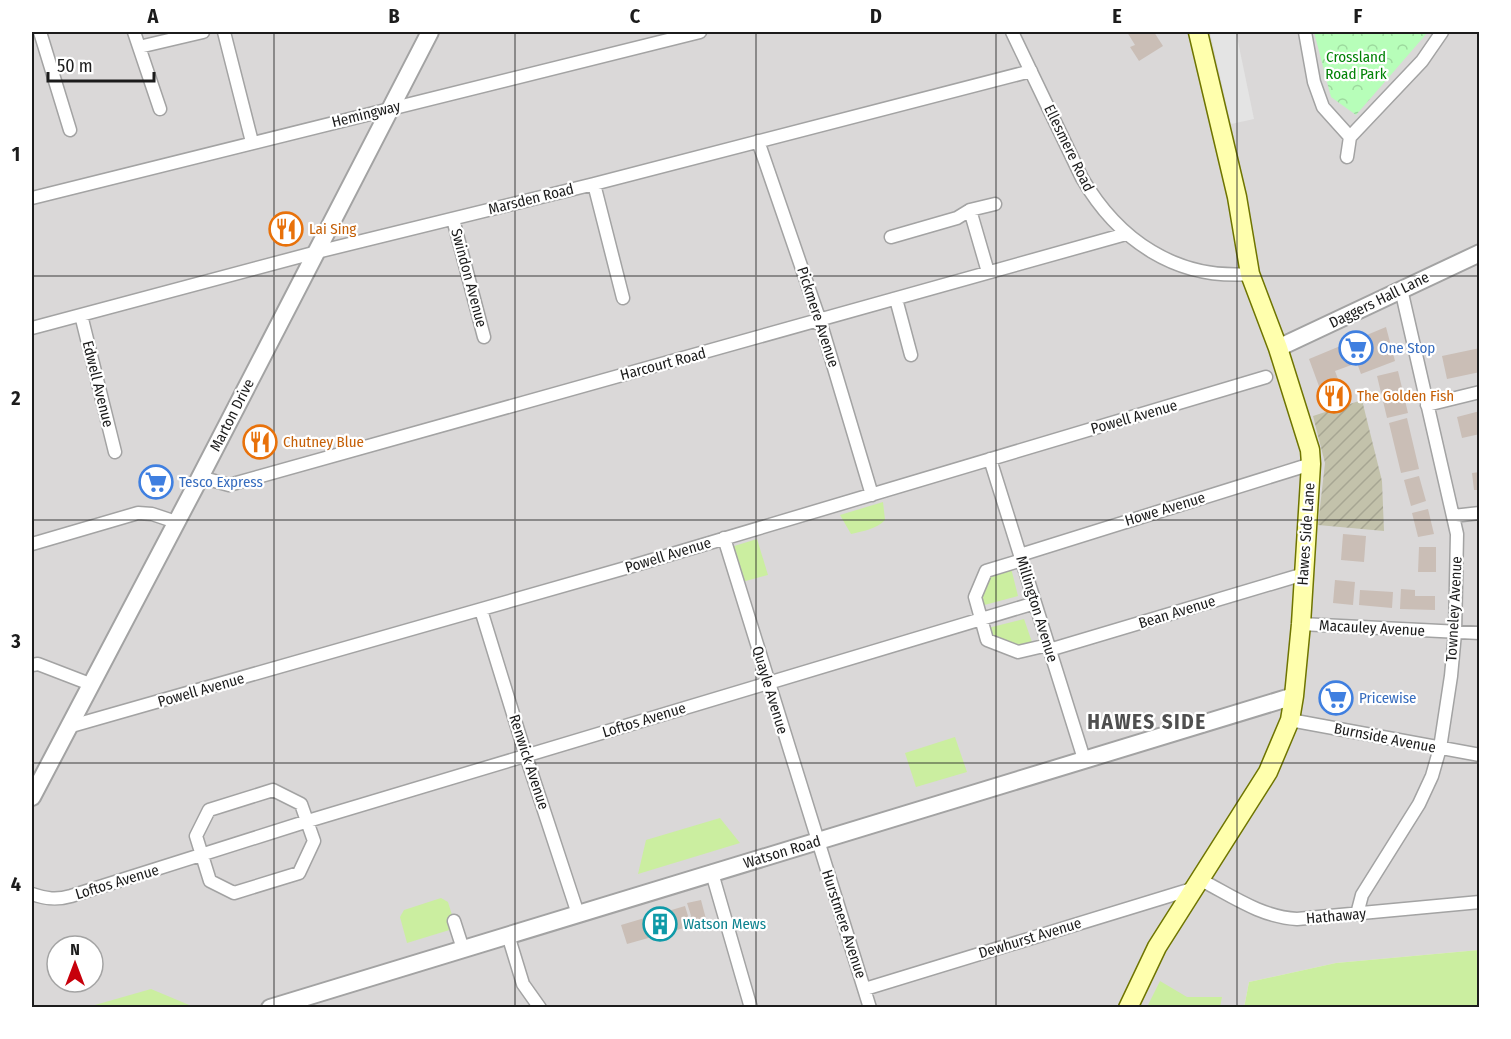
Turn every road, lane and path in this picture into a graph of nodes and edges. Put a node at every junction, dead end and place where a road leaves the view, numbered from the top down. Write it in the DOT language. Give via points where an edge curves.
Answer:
graph roads {
  1 [pos="40,32"];
  2 [pos="134,32"];
  3 [pos="203,32"];
  4 [pos="224,32"];
  5 [pos="430,32"];
  6 [pos="700,32"];
  7 [pos="1012,32"];
  8 [pos="1198,32"];
  9 [pos="1305,32"];
  10 [pos="1442,32"];
  11 [pos="139,47"];
  12 [pos="1031,71"];
  13 [pos="391,108"];
  14 [pos="160,109"];
  15 [pos="70,130"];
  16 [pos="1350,137"];
  17 [pos="758,141"];
  18 [pos="252,142"];
  19 [pos="1347,157"];
  20 [pos="594,184"];
  21 [pos="32,198"];
  22 [pos="995,204"];
  23 [pos="970,210"];
  24 [pos="453,219"];
  25 [pos="1126,234"];
  26 [pos="891,237"];
  27 [pos="317,252"];
  28 [pos="1479,253"];
  29 [pos="988,272"];
  30 [pos="1250,274"];
  31 [pos="1401,289"];
  32 [pos="623,298"];
  33 [pos="896,299"];
  34 [pos="81,315"];
  35 [pos="820,321"];
  36 [pos="32,328"];
  37 [pos="484,338"];
  38 [pos="1278,348"];
  39 [pos="911,355"];
  40 [pos="1266,377"];
  41 [pos="1479,392"];
  42 [pos="1427,405"];
  43 [pos="115,452"];
  44 [pos="990,459"];
  45 [pos="1311,464"];
  46 [pos="200,477"];
  47 [pos="872,495"];
  48 [pos="1479,513"];
  49 [pos="1454,516"];
  50 [pos="176,522"];
  51 [pos="724,538"];
  52 [pos="32,544"];
  53 [pos="1021,558"];
  54 [pos="1304,574"];
  55 [pos="1035,603"];
  56 [pos="481,610"];
  57 [pos="980,618"];
  58 [pos="1300,624"];
  59 [pos="1455,633"];
  60 [pos="1479,633"];
  61 [pos="1049,647"];
  62 [pos="32,665"];
  63 [pos="767,682"];
  64 [pos="90,684"];
  65 [pos="1294,696"];
  66 [pos="1290,720"];
  67 [pos="68,728"];
  68 [pos="1440,748"];
  69 [pos="1479,755"];
  70 [pos="526,756"];
  71 [pos="1084,759"];
  72 [pos="32,796"];
  73 [pos="308,822"];
  74 [pos="817,841"];
  75 [pos="202,855"];
  76 [pos="712,873"];
  77 [pos="1198,884"];
  78 [pos="32,894"];
  79 [pos="1479,902"];
  80 [pos="578,914"];
  81 [pos="1357,914"];
  82 [pos="454,921"];
  83 [pos="508,935"];
  84 [pos="463,949"];
  85 [pos="865,989"];
  86 [pos="310,1001"];
  87 [pos="270,1008"];
  88 [pos="540,1008"];
  89 [pos="751,1008"];
  90 [pos="870,1008"];
  91 [pos="1128,1008"];
  1 -- 15 [label="street"];
  2 -- 11 [label="street"];
  3 -- 11 [label="street"];
  4 -- 18 [label="street"];
  5 -- 13 [label="street, Marton Drive"];
  6 -- 13 [label="street, Hemingway"];
  7 -- 12 [label="street, Ellesmere Road"];
  8 -- 30 [label="main road, Hawes Side Lane" via="1237,197"];
  9 -- 16 [label="street" via="1323,107"];
  10 -- 16 [label="street" via="1422,61"];
  11 -- 14 [label="street"];
  12 -- 17 [label="street, Marsden Road"];
  12 -- 25 [label="street, Ellesmere Road" via="1082,178 1099,205"];
  13 -- 18 [label="street, Hemingway"];
  13 -- 27 [label="street, Marton Drive"];
  16 -- 19 [label="street"];
  17 -- 20 [label="street, Marsden Road"];
  17 -- 35 [label="street, Pickmere Avenue"];
  18 -- 21 [label="street, Hemingway"];
  20 -- 24 [label="street, Marsden Road"];
  20 -- 32 [label="street"];
  22 -- 23 [label="street"];
  23 -- 26 [label="street" via="957,218"];
  23 -- 29 [label="street"];
  24 -- 27 [label="street, Marsden Road"];
  24 -- 37 [label="street, Swindon Avenue"];
  25 -- 29 [label="street, Harcourt Road"];
  25 -- 30 [label="street, Ellesmere Road" via="1148,250 1188,269 1229,276"];
  27 -- 34 [label="street, Marsden Road"];
  27 -- 46 [label="street, Marton Drive"];
  28 -- 31 [label="street, Daggers Hall Lane"];
  29 -- 33 [label="street, Harcourt Road"];
  30 -- 38 [label="main road, Hawes Side Lane"];
  31 -- 38 [label="street, Daggers Hall Lane"];
  31 -- 42 [label="street, Towneley Avenue"];
  33 -- 35 [label="street, Harcourt Road"];
  33 -- 39 [label="street"];
  34 -- 36 [label="street, Marsden Road"];
  34 -- 43 [label="street, Edwell Avenue"];
  35 -- 46 [label="street, Harcourt Road" via="229,485"];
  35 -- 47 [label="street, Pickmere Avenue"];
  38 -- 45 [label="main road, Hawes Side Lane"];
  40 -- 44 [label="street, Powell Avenue"];
  41 -- 42 [label="street"];
  42 -- 49 [label="street, Towneley Avenue"];
  44 -- 47 [label="street, Powell Avenue"];
  44 -- 53 [label="street, Millington Avenue"];
  45 -- 53 [label="street, Howe Avenue"];
  45 -- 54 [label="main road, Hawes Side Lane"];
  46 -- 50 [label="street, Marton Drive"];
  47 -- 51 [label="street, Powell Avenue"];
  48 -- 49 [label="street"];
  49 -- 59 [label="street, Towneley Avenue"];
  50 -- 52 [label="street" via="138,513"];
  50 -- 64 [label="street, Marton Drive"];
  51 -- 56 [label="street, Powell Avenue"];
  51 -- 63 [label="street, Quayle Avenue"];
  53 -- 55 [label="street, Millington Avenue"];
  53 -- 57 [label="street" via="986,571 975,597"];
  54 -- 58 [label="main road, Hawes Side Lane"];
  54 -- 61 [label="street, Bean Avenue"];
  55 -- 57 [label="street, Loftos Avenue"];
  55 -- 61 [label="street, Millington Avenue"];
  56 -- 67 [label="street, Powell Avenue"];
  56 -- 70 [label="street, Renwick Avenue"];
  57 -- 61 [label="street" via="987,640 1018,652"];
  57 -- 63 [label="street, Loftos Avenue"];
  58 -- 59 [label="street, Macauley Avenue"];
  58 -- 65 [label="main road, Hawes Side Lane"];
  59 -- 60 [label="street, Macauley Avenue"];
  59 -- 68 [label="street, Towneley Avenue"];
  61 -- 71 [label="street, Millington Avenue"];
  62 -- 64 [label="street"];
  63 -- 70 [label="street, Loftos Avenue"];
  63 -- 74 [label="street, Quayle Avenue"];
  64 -- 67 [label="street, Marton Drive"];
  65 -- 66 [label="main road, Hawes Side Lane"];
  65 -- 71 [label="street, Watson Road"];
  66 -- 68 [label="street, Burnside Avenue"];
  66 -- 77 [label="main road, Hawes Side Lane" via="1269,772"];
  67 -- 72 [label="street, Marton Drive"];
  68 -- 69 [label="street, Burnside Avenue"];
  68 -- 81 [label="street, Towneley Avenue" via="1419,804 1362,895"];
  70 -- 73 [label="street, Loftos Avenue"];
  70 -- 80 [label="street, Renwick Avenue"];
  71 -- 74 [label="street, Watson Road"];
  73 -- 75 [label="street, Loftos Avenue"];
  73 -- 75 [label="street" via="301,804 273,790 209,810 196,836"];
  73 -- 75 [label="street" via="314,841 299,873 245,890 234,893 210,881"];
  74 -- 76 [label="street, Watson Road"];
  74 -- 85 [label="street, Hurstmere Avenue"];
  75 -- 78 [label="street, Loftos Avenue" via="58,899"];
  76 -- 80 [label="street, Watson Road"];
  76 -- 89 [label="street"];
  77 -- 81 [label="street, Hathaway" via="1279,918"];
  77 -- 85 [label="street, Dewhurst Avenue"];
  77 -- 91 [label="main road, Hawes Side Lane" via="1157,947"];
  79 -- 81 [label="street, Hathaway"];
  80 -- 83 [label="street, Watson Road"];
  82 -- 84 [label="street"];
  83 -- 84 [label="street, Watson Road"];
  83 -- 88 [label="street" via="523,984"];
  84 -- 86 [label="street, Watson Road"];
  85 -- 90 [label="street, Hurstmere Avenue"];
  86 -- 87 [label="street, Watson Road"];
}
